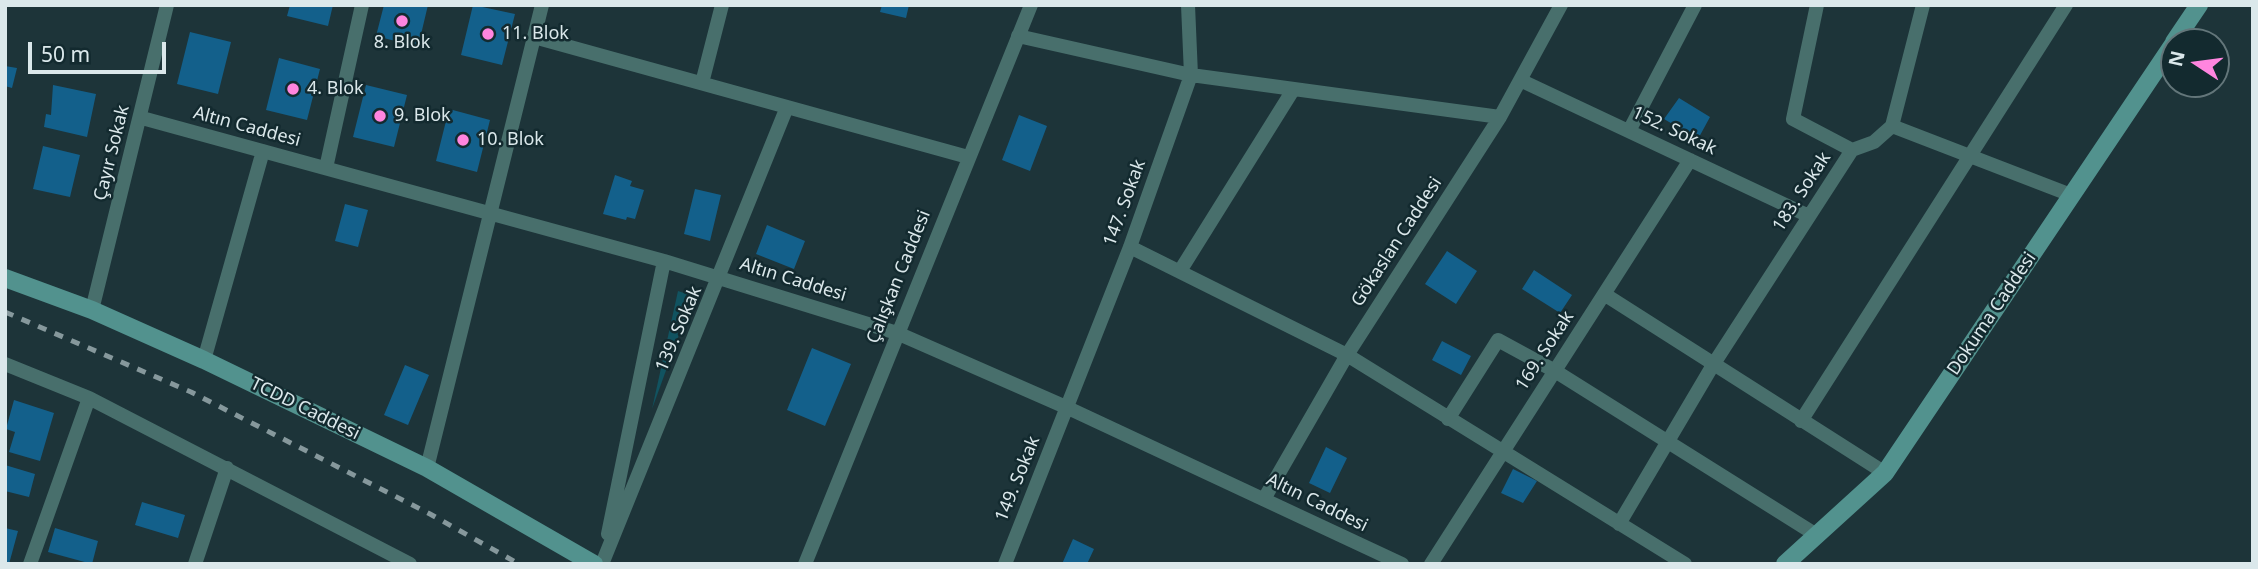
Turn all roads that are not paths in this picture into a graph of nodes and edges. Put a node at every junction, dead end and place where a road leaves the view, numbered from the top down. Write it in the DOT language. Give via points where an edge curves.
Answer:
graph roads {
  1 [pos="167,5"];
  2 [pos="362,5"];
  3 [pos="542,5"];
  4 [pos="722,5"];
  5 [pos="1031,5"];
  6 [pos="1188,5"];
  7 [pos="1561,5"];
  8 [pos="1695,5"];
  9 [pos="1817,5"];
  10 [pos="1923,5"];
  11 [pos="2066,5"];
  12 [pos="2199,5"];
  13 [pos="2183,28"];
  14 [pos="1018,36"];
  15 [pos="534,37"];
  16 [pos="2160,63"];
  17 [pos="1191,75"];
  18 [pos="1521,81"];
  19 [pos="702,83"];
  20 [pos="1293,90"];
  21 [pos="787,107"];
  22 [pos="1500,117"];
  23 [pos="142,118"];
  24 [pos="1892,126"];
  25 [pos="1629,131"];
  26 [pos="1852,150"];
  27 [pos="263,151"];
  28 [pos="1971,155"];
  29 [pos="968,157"];
  30 [pos="1690,160"];
  31 [pos="326,168"];
  32 [pos="2071,195"];
  33 [pos="490,214"];
  34 [pos="1809,216"];
  35 [pos="1130,247"];
  36 [pos="664,261"];
  37 [pos="1180,271"];
  38 [pos="5,278"];
  39 [pos="721,278"];
  40 [pos="1604,294"];
  41 [pos="92,310"];
  42 [pos="897,333"];
  43 [pos="1347,355"];
  44 [pos="204,360"];
  45 [pos="5,364"];
  46 [pos="1713,365"];
  47 [pos="1555,371"];
  48 [pos="89,398"];
  49 [pos="1068,408"];
  50 [pos="1448,419"];
  51 [pos="1801,421"];
  52 [pos="1668,441"];
  53 [pos="1502,453"];
  54 [pos="227,468"];
  55 [pos="427,468"];
  56 [pos="1885,472"];
  57 [pos="1264,499"];
  58 [pos="1619,524"];
  59 [pos="1818,536"];
  60 [pos="1374,558"];
  61 [pos="30,564"];
  62 [pos="195,564"];
  63 [pos="410,564"];
  64 [pos="594,564"];
  65 [pos="602,564"];
  66 [pos="805,564"];
  67 [pos="1004,564"];
  68 [pos="1402,564"];
  69 [pos="1432,564"];
  70 [pos="1685,564"];
  71 [pos="1785,564"];
  1 -- 23 [label="street, Çayır Sokak"];
  2 -- 31 [label="street"];
  3 -- 15 [label="street"];
  4 -- 19 [label="street"];
  5 -- 14 [label="street, Çalışkan Caddesi"];
  6 -- 17 [label="street, 147. Sokak"];
  7 -- 18 [label="street, Gökaslan Caddesi"];
  8 -- 25 [label="street"];
  9 -- 26 [label="street" via="1793,119"];
  10 -- 24 [label="street"];
  11 -- 28 [label="street"];
  12 -- 13 [label="main road, Dokuma Caddesi"];
  14 -- 17 [label="street"];
  14 -- 29 [label="street, Çalışkan Caddesi"];
  15 -- 19 [label="street"];
  15 -- 33 [label="street"];
  16 -- 32 [label="main road, Dokuma Caddesi"];
  17 -- 20 [label="street"];
  17 -- 35 [label="street, 147. Sokak"];
  18 -- 22 [label="street, Gökaslan Caddesi"];
  18 -- 25 [label="street, 152. Sokak"];
  19 -- 21 [label="street"];
  20 -- 22 [label="street"];
  20 -- 37 [label="street"];
  21 -- 29 [label="street"];
  21 -- 39 [label="street, 139. Sokak"];
  22 -- 43 [label="street, Gökaslan Caddesi"];
  23 -- 27 [label="street, Altın Caddesi"];
  23 -- 41 [label="street, Çayır Sokak"];
  24 -- 26 [label="street, 183. Sokak" via="1874,142"];
  24 -- 28 [label="street"];
  25 -- 30 [label="street, 152. Sokak"];
  26 -- 34 [label="street, 183. Sokak"];
  27 -- 31 [label="street, Altın Caddesi"];
  27 -- 44 [label="street"];
  28 -- 32 [label="street"];
  28 -- 51 [label="street"];
  29 -- 42 [label="street, Çalışkan Caddesi"];
  30 -- 34 [label="street, 152. Sokak"];
  30 -- 40 [label="street, 169. Sokak"];
  31 -- 33 [label="street, Altın Caddesi"];
  32 -- 56 [label="main road, Dokuma Caddesi"];
  33 -- 36 [label="street, Altın Caddesi"];
  33 -- 55 [label="street"];
  34 -- 46 [label="street, 183. Sokak"];
  35 -- 37 [label="street"];
  35 -- 49 [label="street, 147. Sokak"];
  36 -- 39 [label="street, Altın Caddesi"];
  36 -- 65 [label="street, 139. Sokak"];
  37 -- 43 [label="street"];
  38 -- 41 [label="main road, TCDD Caddesi"];
  39 -- 42 [label="street, Altın Caddesi"];
  39 -- 65 [label="street, 139. Sokak"];
  40 -- 46 [label="street"];
  40 -- 47 [label="street, 169. Sokak"];
  41 -- 44 [label="main road, TCDD Caddesi"];
  42 -- 49 [label="street, Altın Caddesi"];
  42 -- 66 [label="street, Çalışkan Caddesi"];
  43 -- 50 [label="street"];
  43 -- 57 [label="street, Gökaslan Caddesi"];
  44 -- 55 [label="main road, TCDD Caddesi"];
  45 -- 48 [label="street"];
  46 -- 51 [label="street"];
  46 -- 52 [label="street, 183. Sokak"];
  47 -- 50 [label="street" via="1498,340"];
  47 -- 52 [label="street"];
  47 -- 53 [label="street, 169. Sokak"];
  48 -- 54 [label="street"];
  48 -- 61 [label="street"];
  49 -- 57 [label="street, Altın Caddesi"];
  49 -- 67 [label="street, 149. Sokak"];
  50 -- 53 [label="street"];
  51 -- 56 [label="street"];
  52 -- 58 [label="street, 183. Sokak"];
  52 -- 59 [label="street"];
  53 -- 58 [label="street"];
  53 -- 69 [label="street, 169. Sokak"];
  54 -- 62 [label="street"];
  54 -- 63 [label="street"];
  55 -- 64 [label="main road, TCDD Caddesi"];
  56 -- 59 [label="main road, Dokuma Caddesi"];
  57 -- 60 [label="street, Altın Caddesi"];
  58 -- 70 [label="street"];
  59 -- 71 [label="main road, Dokuma Caddesi"];
  60 -- 68 [label="street, Altın Caddesi"];
}
